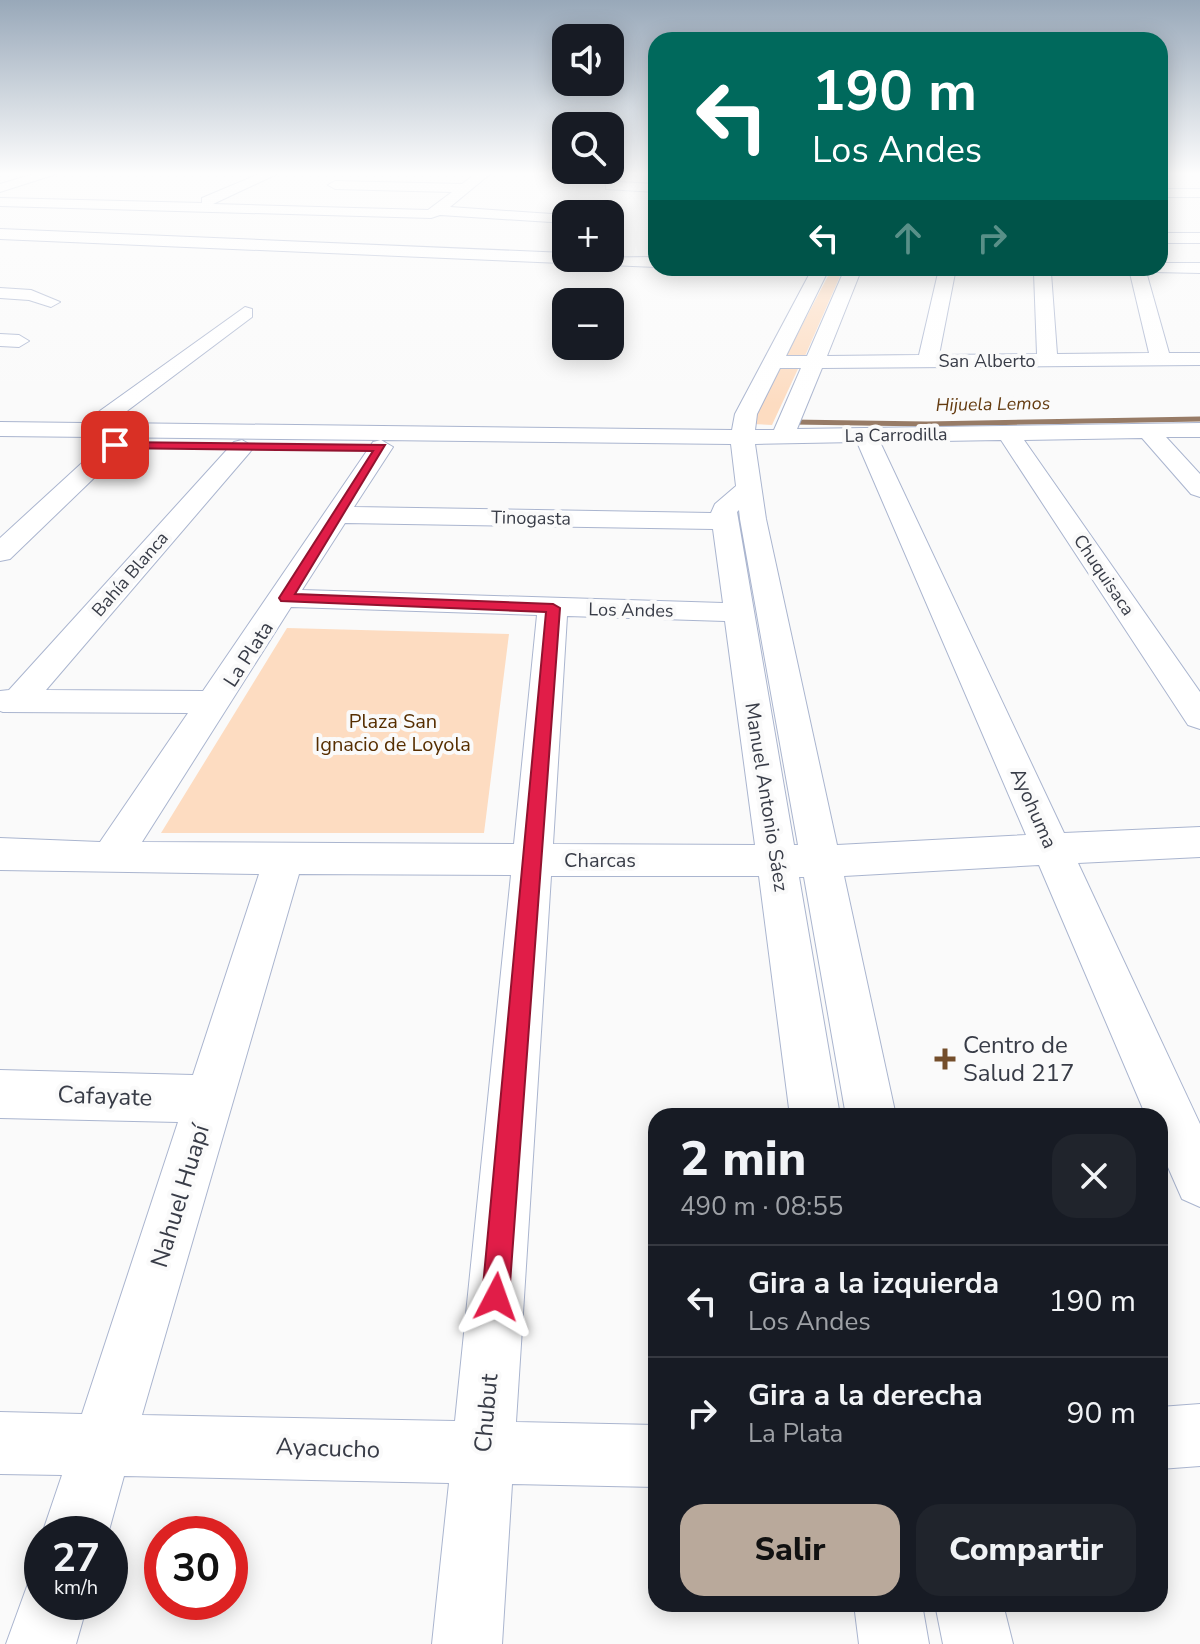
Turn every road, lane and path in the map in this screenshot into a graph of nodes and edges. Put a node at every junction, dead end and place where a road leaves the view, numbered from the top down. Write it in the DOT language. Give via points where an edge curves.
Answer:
graph roads {
  1 [pos="392,251"];
  2 [pos="648,262"];
  3 [pos="1168,268"];
  4 [pos="1200,268"];
  5 [pos="817,276"];
  6 [pos="851,276"];
  7 [pos="946,276"];
  8 [pos="1042,276"];
  9 [pos="1139,276"];
  10 [pos="0,293"];
  11 [pos="51,302"];
  12 [pos="245,313"];
  13 [pos="1160,359"];
  14 [pos="1200,359"];
  15 [pos="1047,360"];
  16 [pos="928,361"];
  17 [pos="774,362"];
  18 [pos="814,362"];
  19 [pos="791,412"];
  20 [pos="822,412"];
  21 [pos="88,430"];
  22 [pos="1200,430"];
  23 [pos="1148,431"];
  24 [pos="1008,433"];
  25 [pos="1,434"];
  26 [pos="592,434"];
  27 [pos="866,436"];
  28 [pos="742,437"];
  29 [pos="782,437"];
  30 [pos="115,445"];
  31 [pos="242,447"];
  32 [pos="381,447"];
  33 [pos="747,489"];
  34 [pos="1200,489"];
  35 [pos="337,515"];
  36 [pos="725,521"];
  37 [pos="0,553"];
  38 [pos="286,598"];
  39 [pos="553,608"];
  40 [pos="737,612"];
  41 [pos="9,701"];
  42 [pos="217,702"];
  43 [pos="1200,717"];
  44 [pos="1200,842"];
  45 [pos="1052,849"];
  46 [pos="0,854"];
  47 [pos="111,858"];
  48 [pos="284,858"];
  49 [pos="531,860"];
  50 [pos="777,861"];
  51 [pos="821,861"];
  52 [pos="0,1094"];
  53 [pos="210,1099"];
  54 [pos="814,1108"];
  55 [pos="869,1108"];
  56 [pos="1167,1108"];
  57 [pos="1168,1109"];
  58 [pos="1200,1181"];
  59 [pos="1200,1435"];
  60 [pos="1168,1437"];
  61 [pos="0,1443"];
  62 [pos="104,1443"];
  63 [pos="483,1453"];
  64 [pos="648,1456"];
  65 [pos="81,1516"];
  66 [pos="889,1612"];
  67 [pos="971,1612"];
  68 [pos="48,1620"];
  69 [pos="41,1644"];
  70 [pos="467,1644"];
  71 [pos="894,1644"];
  72 [pos="978,1644"];
  1 -- 2 [label="street"];
  3 -- 4 [label="street"];
  5 -- 17 [label="street"];
  6 -- 18 [label="street"];
  7 -- 16 [label="street"];
  8 -- 15 [label="street"];
  9 -- 13 [label="street"];
  10 -- 11 [label="street"];
  12 -- 21 [label="street"];
  13 -- 14 [label="street, San Alberto"];
  13 -- 15 [label="street, San Alberto"];
  15 -- 16 [label="street, San Alberto"];
  16 -- 18 [label="street, San Alberto"];
  17 -- 18 [label="street, San Alberto"];
  17 -- 28 [label="street" via="746,414"];
  18 -- 19 [label="street"];
  19 -- 20 [label="street, La Carrodilla"];
  19 -- 29 [label="street"];
  21 -- 25 [label="street, La Carrodilla"];
  21 -- 26 [label="street, La Carrodilla"];
  22 -- 23 [label="street, La Carrodilla"];
  23 -- 24 [label="street, La Carrodilla"];
  23 -- 34 [label="street"];
  24 -- 27 [label="street, La Carrodilla"];
  24 -- 43 [label="street, Chuquisaca"];
  25 -- 30 [label="street, La Carrodilla"];
  26 -- 28 [label="street, La Carrodilla"];
  26 -- 32 [label="street, La Carrodilla" via="590,442 578,448"];
  27 -- 29 [label="street, La Carrodilla"];
  27 -- 45 [label="street, Ayohuma"];
  28 -- 29 [label="street, La Carrodilla"];
  28 -- 33 [label="street, Manuel Antonio Sáez"];
  30 -- 31 [label="street, La Carrodilla"];
  30 -- 37 [label="street"];
  31 -- 32 [label="street, La Carrodilla"];
  31 -- 41 [label="street, Bahía Blanca"];
  32 -- 35 [label="street, La Plata"];
  33 -- 36 [label="street" via="726,507"];
  33 -- 51 [label="street, Manuel Antonio Sáez"];
  35 -- 36 [label="street, Tinogasta"];
  35 -- 38 [label="street, La Plata"];
  36 -- 40 [label="street, Manuel Antonio Sáez"];
  38 -- 39 [label="street, Los Andes"];
  38 -- 42 [label="street, La Plata"];
  39 -- 40 [label="street, Los Andes"];
  39 -- 49 [label="street, Chubut"];
  40 -- 50 [label="street, Manuel Antonio Sáez"];
  41 -- 42 [label="street"];
  42 -- 47 [label="street, La Plata"];
  44 -- 45 [label="street, Charcas"];
  45 -- 51 [label="street, Charcas"];
  45 -- 56 [label="street, Ayohuma"];
  46 -- 47 [label="street, Charcas"];
  47 -- 48 [label="street, Charcas"];
  48 -- 49 [label="street, Charcas"];
  48 -- 53 [label="street, Nahuel Huapí"];
  49 -- 50 [label="street, Charcas"];
  49 -- 63 [label="street, Chubut"];
  50 -- 51 [label="street, Charcas"];
  50 -- 54 [label="street, Manuel Antonio Sáez"];
  51 -- 55 [label="street, Manuel Antonio Sáez"];
  52 -- 53 [label="street, Cafayate"];
  53 -- 62 [label="street, Nahuel Huapí"];
  57 -- 58 [label="street, Ayohuma"];
  59 -- 60 [label="street"];
  61 -- 62 [label="street, Ayacucho"];
  62 -- 63 [label="street, Ayacucho"];
  62 -- 65 [label="street, Nahuel Huapí"];
  63 -- 64 [label="street, Ayacucho"];
  63 -- 70 [label="street, Chubut"];
  66 -- 71 [label="street"];
  67 -- 72 [label="street"];
  68 -- 69 [label="street"];
}
